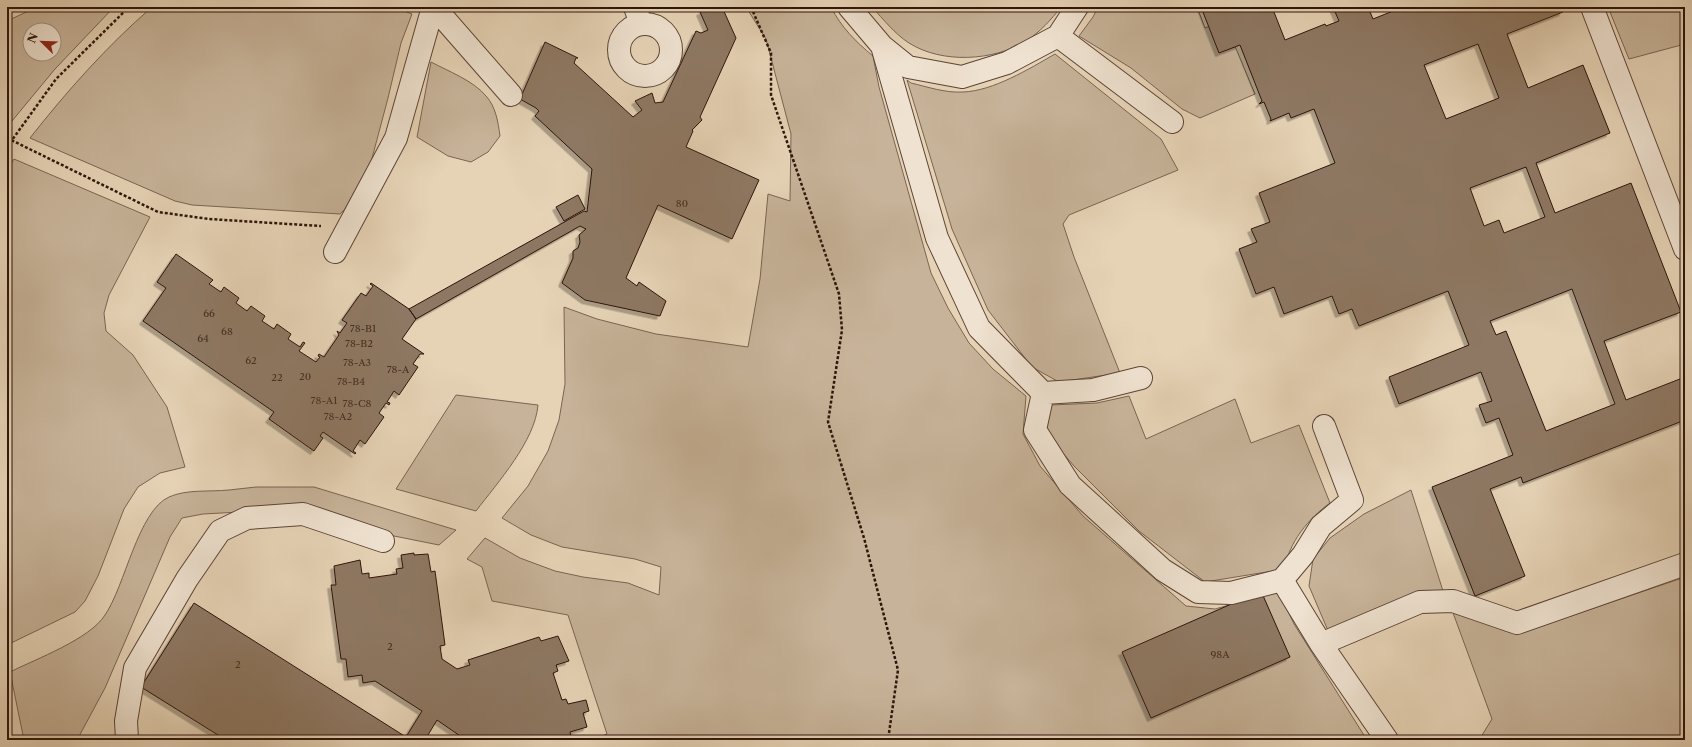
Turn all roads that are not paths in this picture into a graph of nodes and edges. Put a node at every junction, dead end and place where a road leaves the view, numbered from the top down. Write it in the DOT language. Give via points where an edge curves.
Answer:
graph roads {
  1 [pos="433,7"];
  2 [pos="850,7"];
  3 [pos="1077,7"];
  4 [pos="1592,7"];
  5 [pos="1058,36"];
  6 [pos="882,46"];
  7 [pos="511,95"];
  8 [pos="1172,122"];
  9 [pos="1685,249"];
  10 [pos="336,252"];
  11 [pos="1141,378"];
  12 [pos="1043,393"];
  13 [pos="1324,426"];
  14 [pos="382,541"];
  15 [pos="1685,564"];
  16 [pos="1282,580"];
  17 [pos="1321,644"];
  18 [pos="127,740"];
  19 [pos="1387,740"];
  1 -- 7 [label="lane"];
  1 -- 10 [label="lane" via="396,138"];
  2 -- 6 [label="lane"];
  3 -- 5 [label="lane"];
  4 -- 9 [label="lane"];
  5 -- 6 [label="lane" via="1008,63 962,77 908,67"];
  5 -- 8 [label="lane"];
  6 -- 12 [label="lane" via="937,238 979,328"];
  11 -- 12 [label="lane" via="1093,390"];
  12 -- 16 [label="lane" via="1035,430 1070,485 1163,570 1198,592 1231,593"];
  13 -- 16 [label="lane" via="1352,500 1321,526 1303,555"];
  14 -- 18 [label="lane" via="303,514 247,518 220,530 187,579 135,668 126,721"];
  15 -- 17 [label="lane" via="1517,623 1453,602 1420,602"];
  16 -- 17 [label="lane"];
  17 -- 19 [label="lane"];
}
